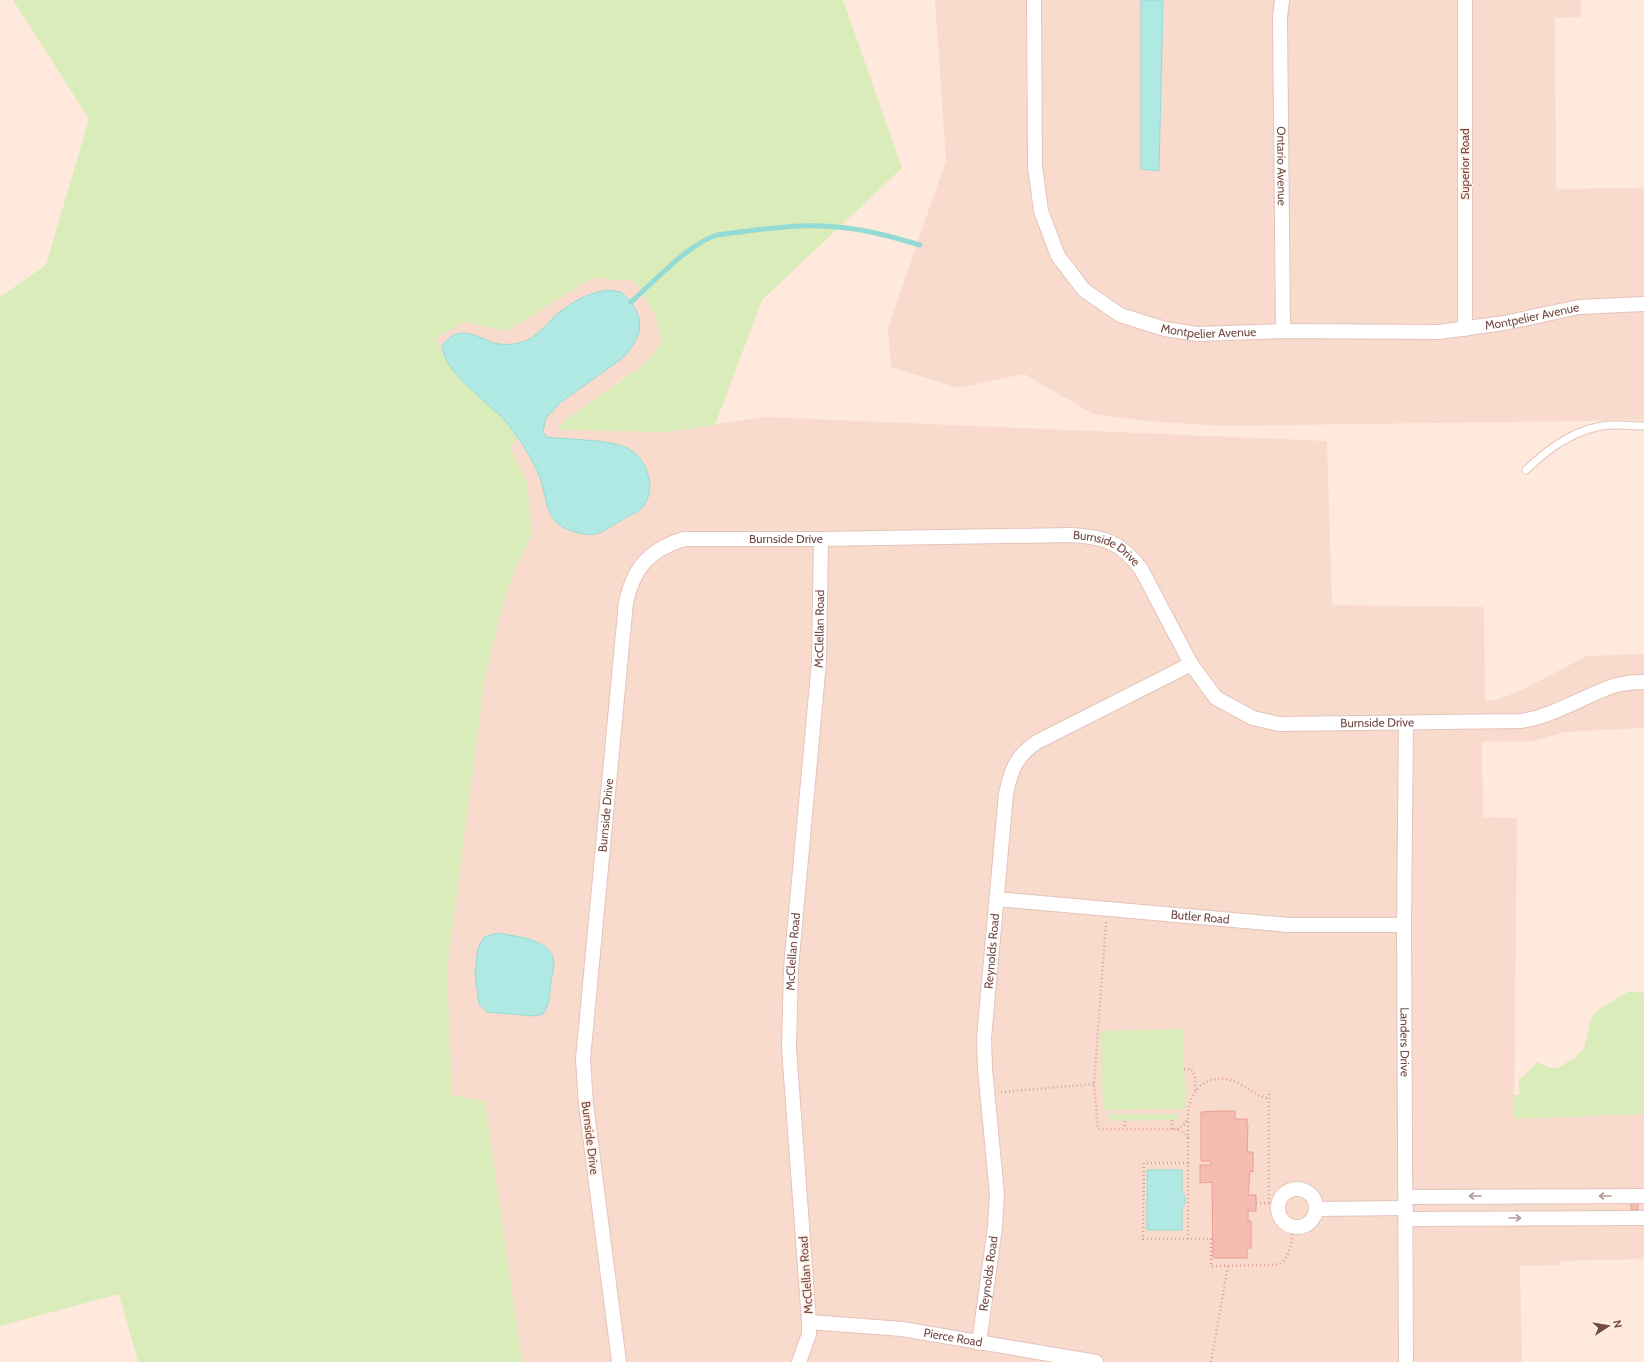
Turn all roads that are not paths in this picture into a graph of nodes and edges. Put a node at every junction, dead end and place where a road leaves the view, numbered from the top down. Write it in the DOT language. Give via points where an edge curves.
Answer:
graph roads {
  1 [pos="1034,0"];
  2 [pos="1282,0"];
  3 [pos="1465,0"];
  4 [pos="1644,304"];
  5 [pos="1465,329"];
  6 [pos="1283,331"];
  7 [pos="1644,426"];
  8 [pos="1526,470"];
  9 [pos="821,539"];
  10 [pos="1191,664"];
  11 [pos="1644,682"];
  12 [pos="1406,723"];
  13 [pos="996,899"];
  14 [pos="1404,925"];
  15 [pos="1644,1196"];
  16 [pos="1406,1208"];
  17 [pos="1316,1209"];
  18 [pos="1644,1218"];
  19 [pos="809,1322"];
  20 [pos="979,1343"];
  21 [pos="619,1362"];
  22 [pos="799,1362"];
  23 [pos="1096,1362"];
  24 [pos="1406,1362"];
  1 -- 6 [label="street, Montpelier Avenue" via="1035,166 1041,211 1058,256 1084,290 1120,315 1165,329 1197,334"];
  2 -- 6 [label="street, Ontario Avenue" via="1280,26"];
  3 -- 5 [label="street, Superior Road"];
  4 -- 5 [label="street, Montpelier Avenue" via="1578,307"];
  5 -- 6 [label="street, Montpelier Avenue" via="1439,332"];
  7 -- 8 [label="lane" via="1597,426 1568,438 1543,454"];
  9 -- 10 [label="street, Burnside Drive" via="1071,536 1107,540 1132,556 1141,569"];
  9 -- 19 [label="street, McClellan Road" via="819,662 789,1008 789,1056"];
  9 -- 21 [label="street, Burnside Drive" via="684,539 665,546 645,560 628,591 588,992 583,1070"];
  10 -- 12 [label="street, Burnside Drive" via="1216,698 1253,718 1279,724"];
  10 -- 13 [label="street, Reynolds Road" via="1026,749 1013,768 1006,794"];
  11 -- 12 [label="street, Burnside Drive" via="1614,686 1537,719"];
  12 -- 14 [label="street, Landers Drive"];
  13 -- 14 [label="street, Butler Road" via="1289,925"];
  13 -- 20 [label="street, Reynolds Road" via="984,1038 997,1194"];
  14 -- 16 [label="street, Landers Drive"];
  15 -- 16 [label="street, one-way"];
  16 -- 17 [label="street"];
  16 -- 18 [label="street, one-way"];
  16 -- 24 [label="street, Landers Drive"];
  17 -- 17 [label="street" via="1313,1197 1297,1189 1286,1193 1274,1203 1282,1220 1294,1227 1300,1227 1311,1220"];
  19 -- 20 [label="street, Pierce Road" via="902,1329"];
  19 -- 22 [label="street, McClellan Road" via="807,1339"];
  20 -- 23 [label="street, Pierce Road"];
}
